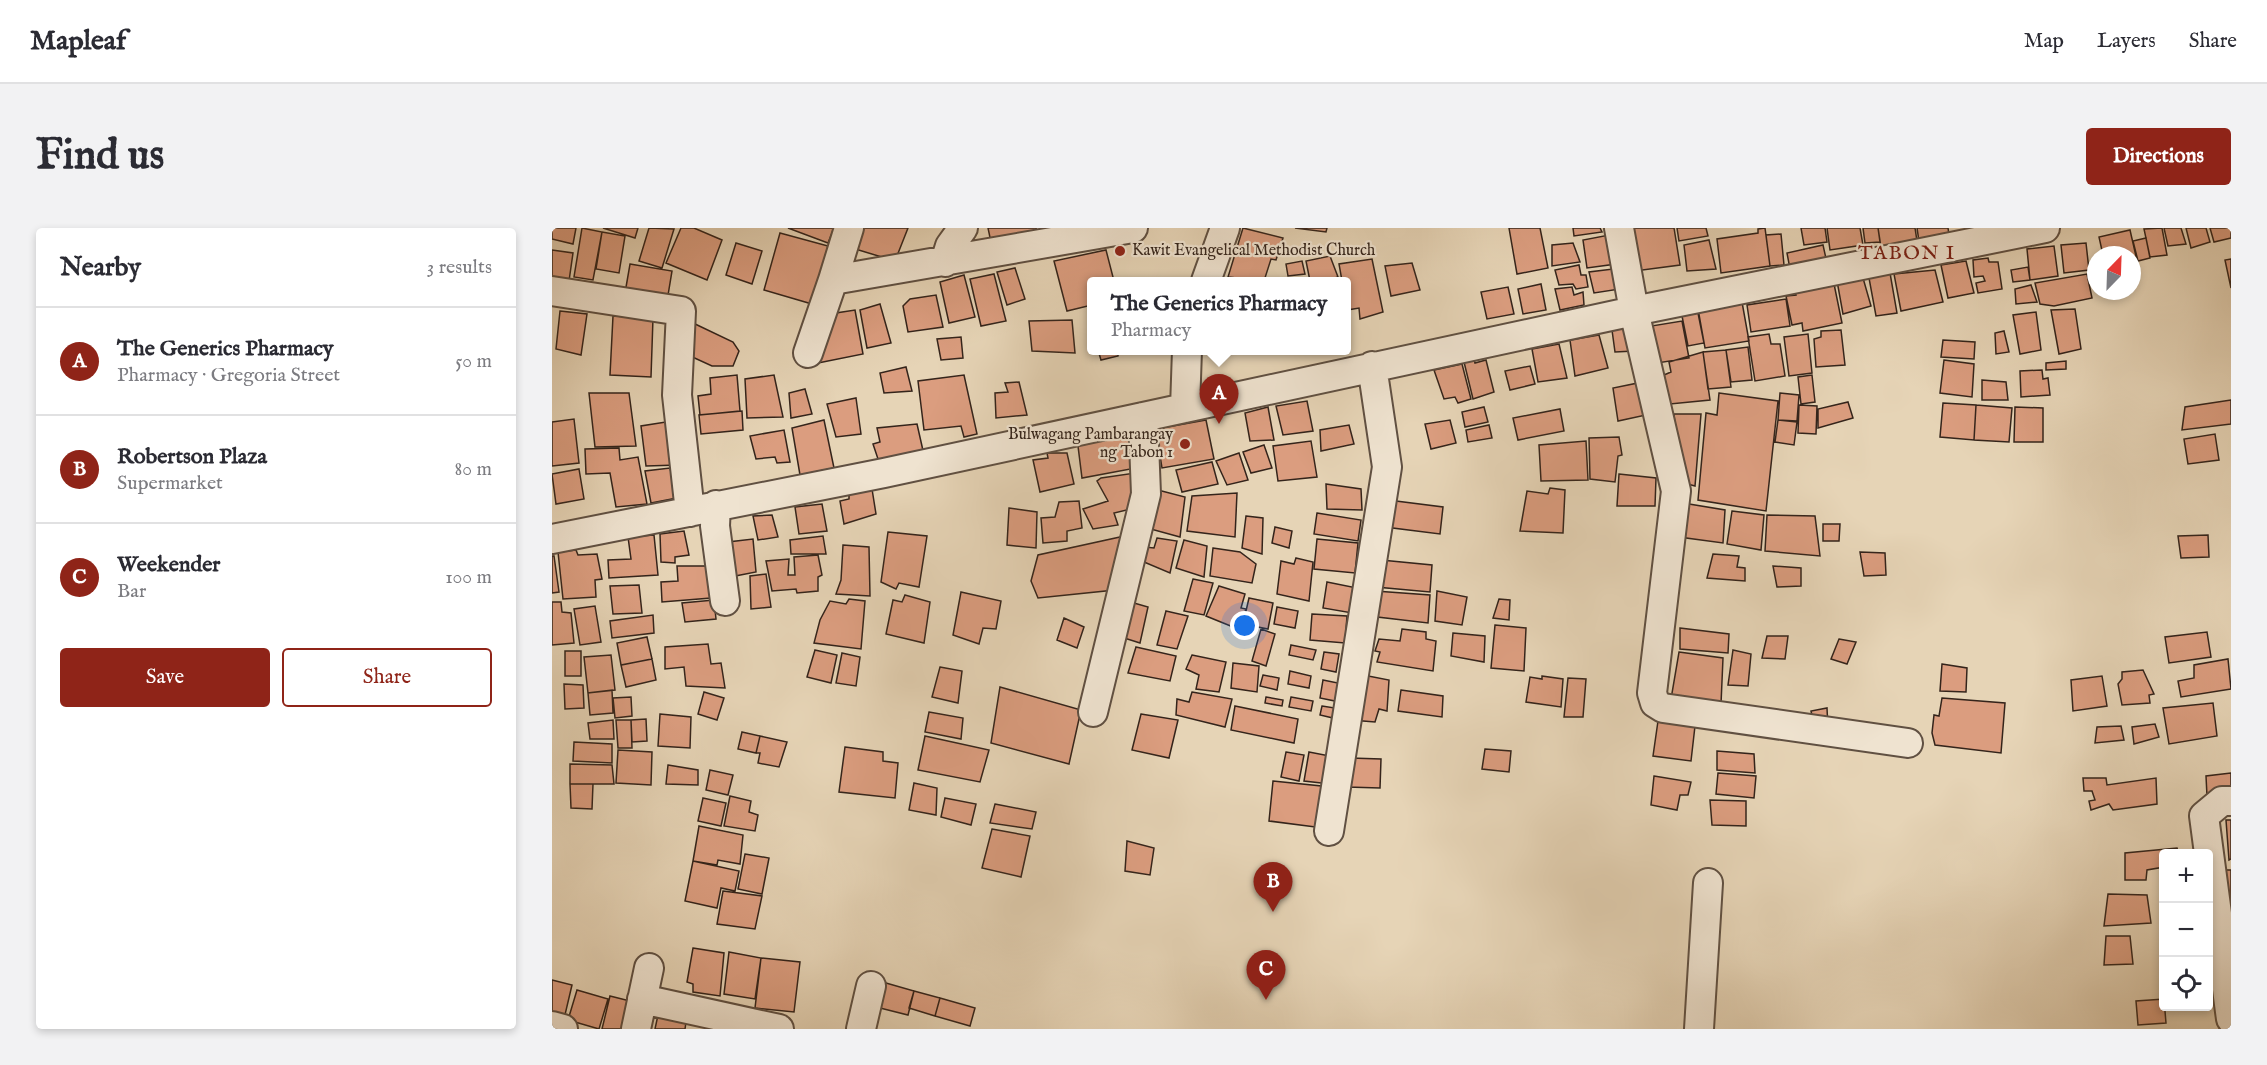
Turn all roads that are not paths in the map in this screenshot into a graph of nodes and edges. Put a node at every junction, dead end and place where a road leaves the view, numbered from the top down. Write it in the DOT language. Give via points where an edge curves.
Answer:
graph roads {
  1 [pos="849,228"];
  2 [pos="963,228"];
  3 [pos="1133,228"];
  4 [pos="1225,228"];
  5 [pos="1619,228"];
  6 [pos="2045,228"];
  7 [pos="945,262"];
  8 [pos="1208,277"];
  9 [pos="833,280"];
  10 [pos="552,291"];
  11 [pos="1634,311"];
  12 [pos="808,353"];
  13 [pos="1187,355"];
  14 [pos="1372,366"];
  15 [pos="1185,408"];
  16 [pos="1143,417"];
  17 [pos="703,508"];
  18 [pos="552,539"];
  19 [pos="725,601"];
  20 [pos="1093,712"];
  21 [pos="1908,743"];
  22 [pos="2231,801"];
  23 [pos="1329,831"];
  24 [pos="1708,883"];
  25 [pos="649,968"];
  26 [pos="871,986"];
  27 [pos="642,999"];
  28 [pos="2231,1019"];
  29 [pos="552,1026"];
  30 [pos="563,1029"];
  31 [pos="636,1029"];
  32 [pos="779,1029"];
  33 [pos="861,1029"];
  34 [pos="1699,1029"];
  1 -- 9 [label="street"];
  2 -- 7 [label="street" via="950,246"];
  3 -- 7 [label="street"];
  4 -- 8 [label="street"];
  5 -- 11 [label="street"];
  6 -- 11 [label="street"];
  7 -- 9 [label="street"];
  9 -- 12 [label="street"];
  10 -- 17 [label="street" via="681,311 677,395"];
  11 -- 14 [label="street"];
  11 -- 21 [label="street" via="1676,491 1652,693 1655,703 1663,708"];
  13 -- 15 [label="street"];
  14 -- 15 [label="street"];
  14 -- 23 [label="street" via="1387,467"];
  15 -- 16 [label="street"];
  16 -- 17 [label="street"];
  16 -- 20 [label="street" via="1146,494"];
  17 -- 18 [label="street"];
  17 -- 19 [label="street" via="715,526"];
  22 -- 28 [label="street" via="2222,801 2204,816"];
  24 -- 34 [label="street"];
  25 -- 27 [label="street"];
  26 -- 33 [label="street"];
  27 -- 31 [label="street"];
  27 -- 32 [label="street"];
  29 -- 30 [label="street"];
}
